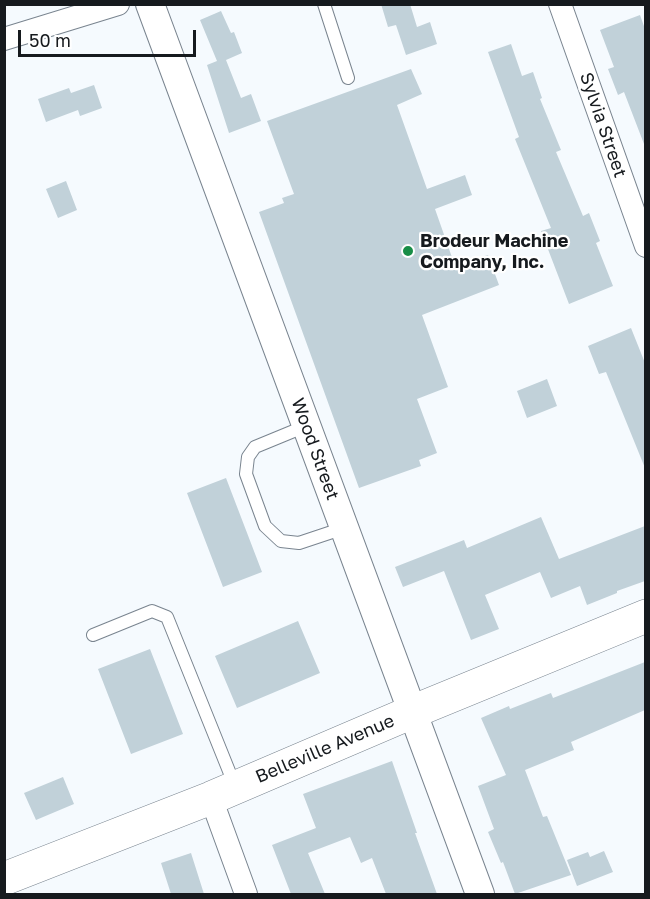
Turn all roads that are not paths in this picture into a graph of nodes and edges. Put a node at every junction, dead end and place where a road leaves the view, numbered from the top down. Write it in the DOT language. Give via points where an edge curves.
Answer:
graph roads {
  1 [pos="117,4"];
  2 [pos="150,4"];
  3 [pos="324,4"];
  4 [pos="560,4"];
  5 [pos="4,39"];
  6 [pos="348,78"];
  7 [pos="645,246"];
  8 [pos="306,426"];
  9 [pos="344,528"];
  10 [pos="645,616"];
  11 [pos="93,635"];
  12 [pos="412,711"];
  13 [pos="223,793"];
  14 [pos="4,879"];
  15 [pos="246,894"];
  16 [pos="480,894"];
  1 -- 5 [label="street"];
  2 -- 8 [label="street, Wood Street"];
  3 -- 6 [label="lane"];
  4 -- 7 [label="street, Sylvia Street"];
  8 -- 9 [label="street, Wood Street"];
  8 -- 9 [label="lane" via="255,447 248,457 246,474 265,526 281,541 299,543"];
  9 -- 12 [label="street, Wood Street"];
  10 -- 12 [label="main road, Belleville Avenue"];
  11 -- 13 [label="lane" via="152,611 167,617"];
  12 -- 13 [label="main road, Belleville Avenue"];
  12 -- 16 [label="street, Wood Street"];
  13 -- 14 [label="main road, Belleville Avenue"];
  13 -- 15 [label="street"];
}
